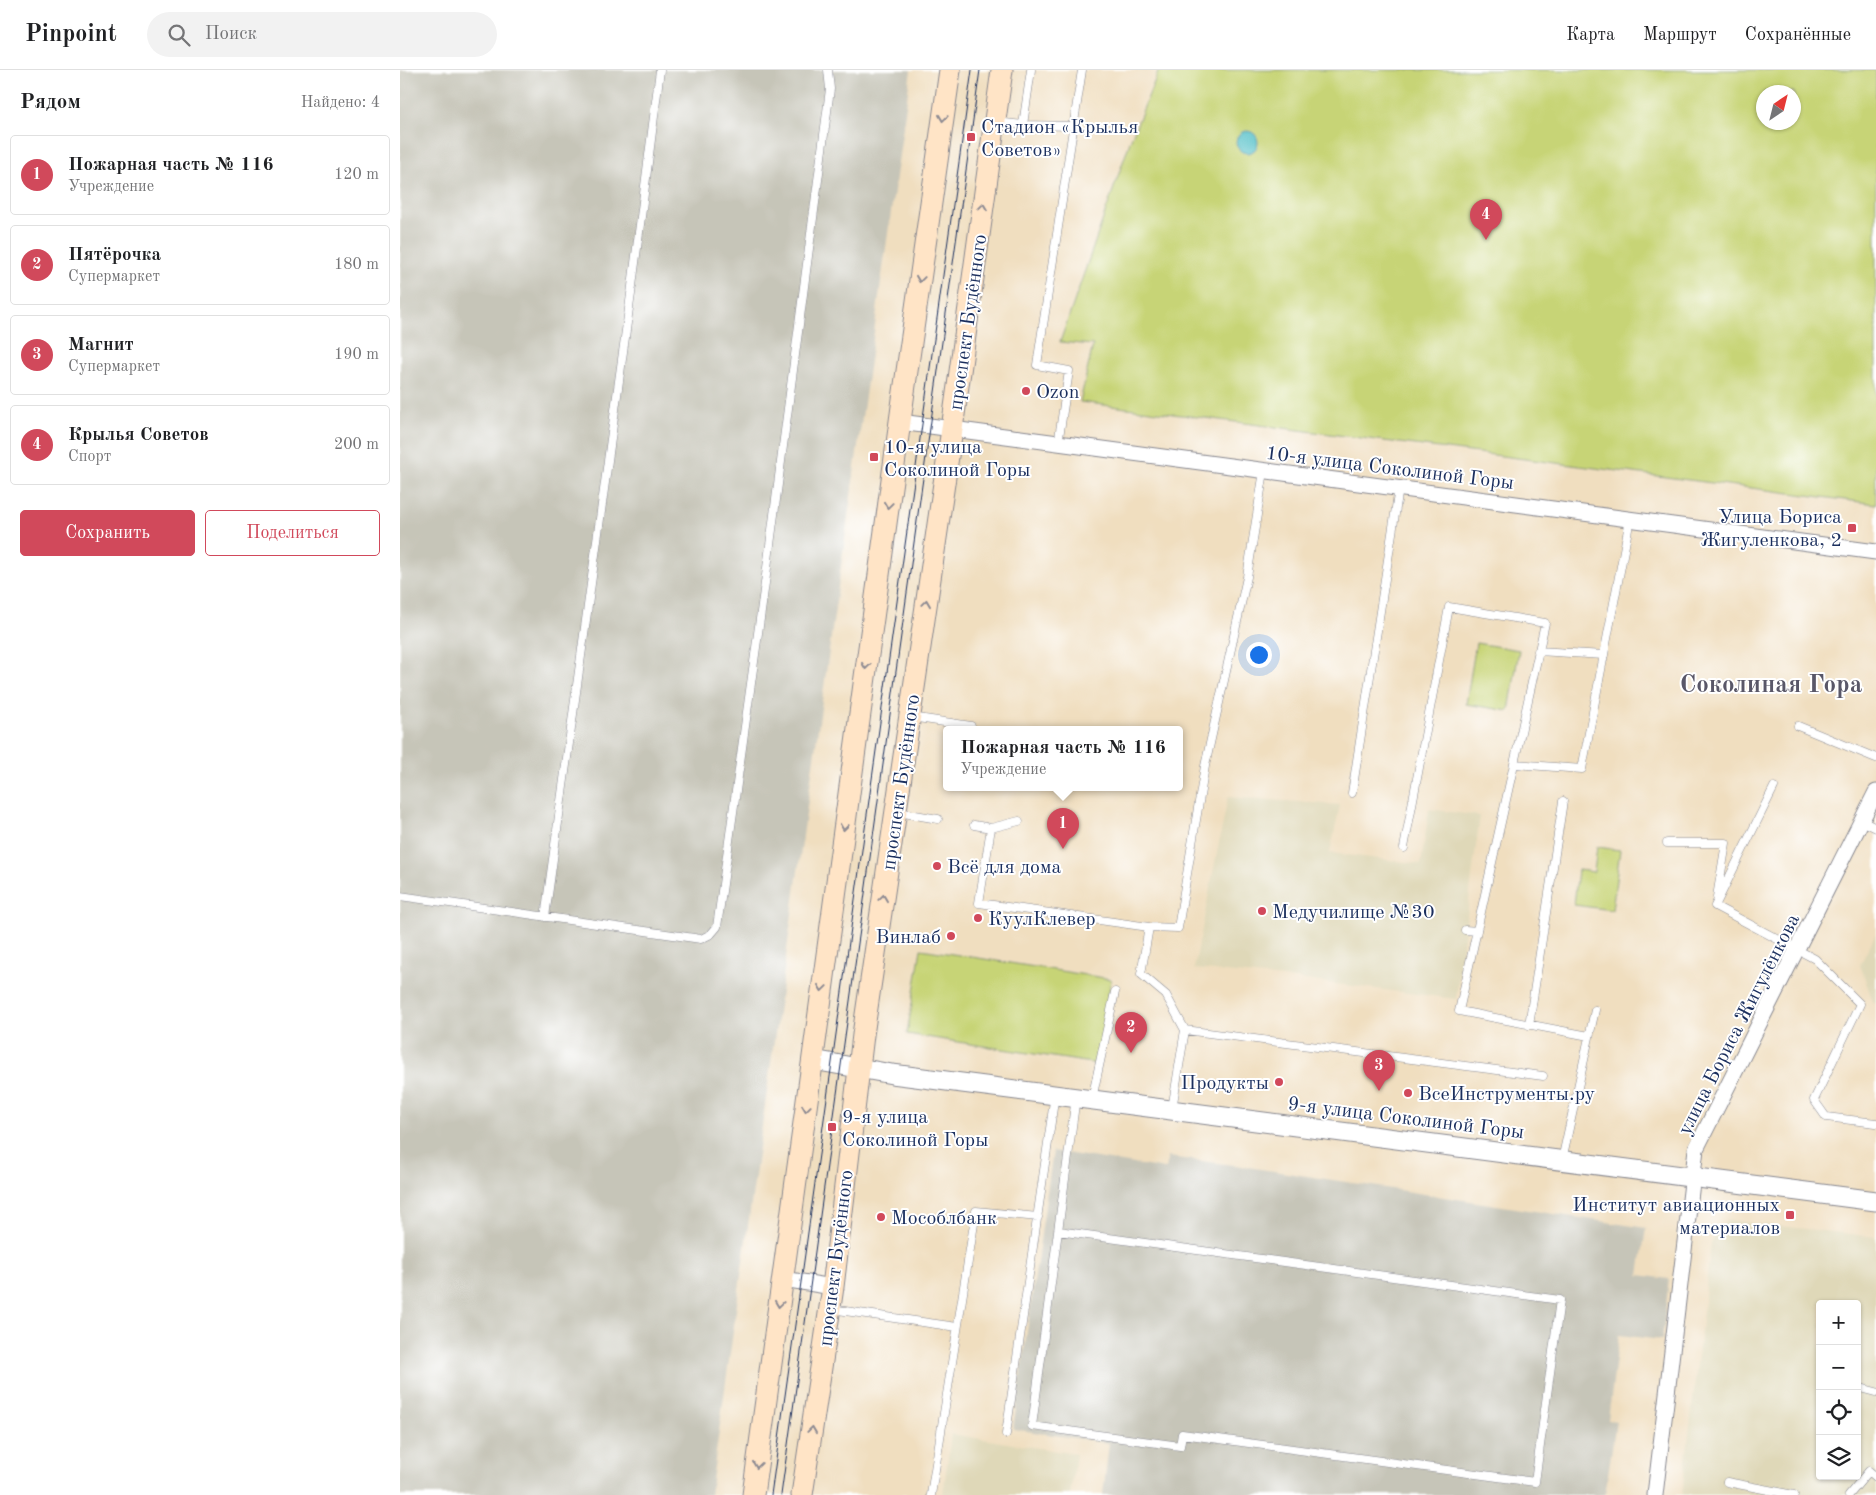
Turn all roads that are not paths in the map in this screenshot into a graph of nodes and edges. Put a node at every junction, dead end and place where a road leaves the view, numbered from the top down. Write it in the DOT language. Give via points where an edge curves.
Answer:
graph roads {
  1 [pos="660,70"];
  2 [pos="828,70"];
  3 [pos="950,70"];
  4 [pos="1002,70"];
  5 [pos="1031,70"];
  6 [pos="1082,70"];
  7 [pos="995,122"];
  8 [pos="1023,125"];
  9 [pos="1074,126"];
  10 [pos="900,422"];
  11 [pos="952,429"];
  12 [pos="1058,444"];
  13 [pos="1264,471"];
  14 [pos="1399,488"];
  15 [pos="1630,519"];
  16 [pos="1876,552"];
  17 [pos="1538,651"];
  18 [pos="1604,655"];
  19 [pos="910,717"];
  20 [pos="971,726"];
  21 [pos="1798,726"];
  22 [pos="1876,758"];
  23 [pos="1514,764"];
  24 [pos="1774,787"];
  25 [pos="1876,792"];
  26 [pos="1352,793"];
  27 [pos="1563,801"];
  28 [pos="896,812"];
  29 [pos="938,819"];
  30 [pos="1019,821"];
  31 [pos="1862,821"];
  32 [pos="974,825"];
  33 [pos="991,828"];
  34 [pos="1876,828"];
  35 [pos="1667,843"];
  36 [pos="1404,848"];
  37 [pos="400,896"];
  38 [pos="1715,906"];
  39 [pos="545,917"];
  40 [pos="1149,928"];
  41 [pos="1465,930"];
  42 [pos="1477,930"];
  43 [pos="1798,950"];
  44 [pos="1115,992"];
  45 [pos="1595,1010"];
  46 [pos="1529,1025"];
  47 [pos="1184,1030"];
  48 [pos="1589,1036"];
  49 [pos="812,1060"];
  50 [pos="859,1068"];
  51 [pos="1543,1076"];
  52 [pos="1055,1094"];
  53 [pos="1084,1098"];
  54 [pos="1172,1110"];
  55 [pos="1876,1123"];
  56 [pos="1562,1160"];
  57 [pos="1693,1178"];
  58 [pos="1876,1201"];
  59 [pos="1038,1217"];
  60 [pos="1058,1231"];
  61 [pos="783,1279"];
  62 [pos="833,1287"];
  63 [pos="830,1308"];
  64 [pos="957,1327"];
  65 [pos="1861,1388"];
  66 [pos="1876,1392"];
  67 [pos="1006,1434"];
  68 [pos="1876,1478"];
  69 [pos="1727,1482"];
  70 [pos="753,1495"];
  71 [pos="802,1495"];
  72 [pos="931,1495"];
  73 [pos="1655,1495"];
  74 [pos="1789,1495"];
  75 [pos="1848,1495"];
  1 -- 39 [label="lane"];
  2 -- 39 [label="lane" via="828,99 717,927 700,939"];
  3 -- 10 [label="main road, one-way"];
  4 -- 7 [label="main road, проспект Будённого"];
  5 -- 8 [label="lane"];
  6 -- 9 [label="lane"];
  7 -- 8 [label="lane"];
  11 -- 7 [label="main road, проспект Будённого, one-way"];
  8 -- 9 [label="lane"];
  9 -- 12 [label="lane" via="1038,365 1070,371"];
  10 -- 11 [label="street, 10-я улица Соколиной Горы"];
  10 -- 49 [label="main road, one-way"];
  11 -- 12 [label="street, 10-я улица Соколиной Горы"];
  19 -- 11 [label="main road, проспект Будённого, one-way"];
  12 -- 13 [label="street, 10-я улица Соколиной Горы"];
  13 -- 14 [label="street, 10-я улица Соколиной Горы"];
  13 -- 40 [label="lane" via="1178,928"];
  14 -- 15 [label="street, 10-я улица Соколиной Горы"];
  14 -- 26 [label="lane"];
  15 -- 16 [label="street, 10-я улица Соколиной Горы"];
  15 -- 18 [label="lane"];
  17 -- 18 [label="lane"];
  17 -- 23 [label="lane"];
  17 -- 36 [label="lane" via="1545,624 1450,607"];
  18 -- 23 [label="lane" via="1582,769"];
  19 -- 20 [label="lane"];
  19 -- 28 [label="main road, проспект Будённого"];
  21 -- 22 [label="lane"];
  23 -- 42 [label="lane"];
  24 -- 38 [label="lane"];
  25 -- 31 [label="street, улица Бориса Жигулёнкова"];
  27 -- 46 [label="lane"];
  28 -- 29 [label="lane"];
  50 -- 28 [label="main road, проспект Будённого, one-way"];
  30 -- 33 [label="lane"];
  31 -- 34 [label="lane"];
  31 -- 43 [label="street, улица Бориса Жигулёнкова"];
  32 -- 33 [label="lane"];
  33 -- 40 [label="lane" via="979,903"];
  35 -- 38 [label="lane" via="1726,843"];
  37 -- 39 [label="lane"];
  38 -- 43 [label="lane"];
  40 -- 47 [label="lane" via="1140,974 1166,995"];
  41 -- 42 [label="lane"];
  42 -- 46 [label="lane" via="1458,1011"];
  43 -- 55 [label="lane" via="1815,959 1860,1004 1814,1100 1826,1117"];
  43 -- 57 [label="street, улица Бориса Жигулёнкова" via="1696,1149"];
  44 -- 53 [label="lane"];
  45 -- 48 [label="lane"];
  46 -- 48 [label="lane"];
  47 -- 51 [label="lane"];
  47 -- 54 [label="lane"];
  48 -- 56 [label="lane"];
  49 -- 50 [label="street, 9-я улица Соколиной Горы"];
  49 -- 61 [label="main road, one-way"];
  50 -- 52 [label="street, 9-я улица Соколиной Горы"];
  50 -- 62 [label="main road, проспект Будённого"];
  52 -- 53 [label="street, 9-я улица Соколиной Горы"];
  52 -- 59 [label="lane"];
  53 -- 54 [label="street, 9-я улица Соколиной Горы"];
  53 -- 60 [label="lane"];
  54 -- 56 [label="street, 9-я улица Соколиной Горы"];
  56 -- 57 [label="street, 9-я улица Соколиной Горы"];
  57 -- 58 [label="street, 9-я улица Соколиной Горы"];
  57 -- 73 [label="street, улица Бориса Жигулёнкова"];
  59 -- 64 [label="lane" via="976,1211"];
  59 -- 67 [label="lane"];
  60 -- 60 [label="lane" via="1560,1300 1535,1482 1182,1434 1180,1446 1032,1426"];
  61 -- 62 [label="street"];
  61 -- 70 [label="main road, one-way"];
  62 -- 63 [label="main road, проспект Будённого"];
  63 -- 64 [label="lane"];
  71 -- 63 [label="main road, проспект Будённого, one-way"];
  64 -- 72 [label="lane"];
  65 -- 66 [label="lane"];
  68 -- 75 [label="lane" via="1869,1471"];
  69 -- 74 [label="lane"];
}
